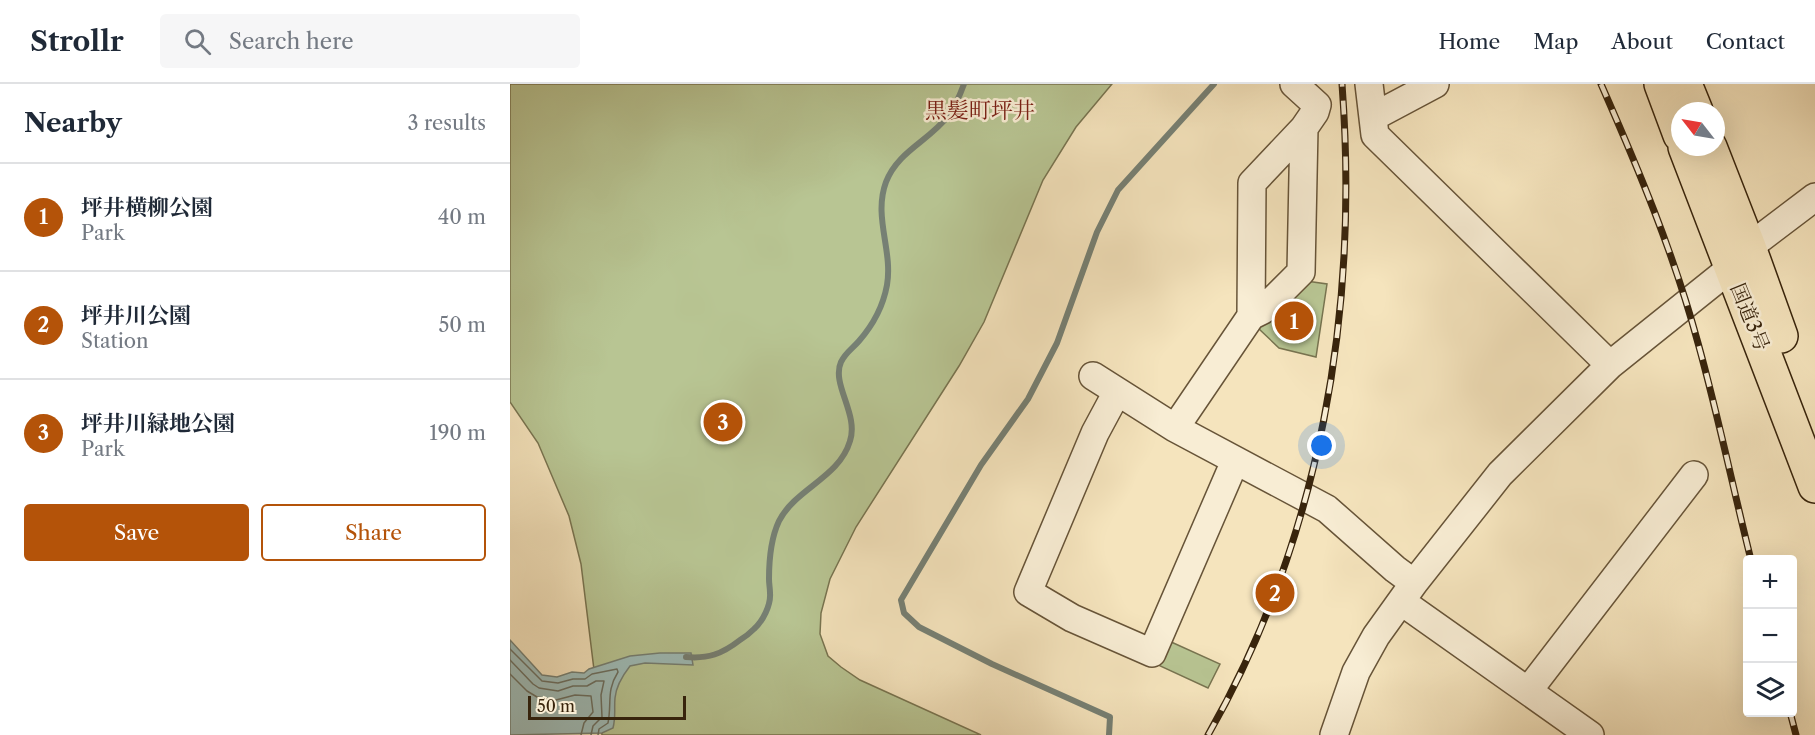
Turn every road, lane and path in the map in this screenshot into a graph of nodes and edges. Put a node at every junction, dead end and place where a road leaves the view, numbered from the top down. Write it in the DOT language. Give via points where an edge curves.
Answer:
graph roads {
  1 [pos="1294,84"];
  2 [pos="1369,84"];
  3 [pos="1435,84"];
  4 [pos="1660,84"];
  5 [pos="1685,84"];
  6 [pos="1692,102"];
  7 [pos="1671,112"];
  8 [pos="1373,117"];
  9 [pos="1304,128"];
  10 [pos="1690,156"];
  11 [pos="1712,156"];
  12 [pos="1813,204"];
  13 [pos="1740,257"];
  14 [pos="1251,316"];
  15 [pos="1610,365"];
  16 [pos="1093,376"];
  17 [pos="1117,392"];
  18 [pos="1174,428"];
  19 [pos="1815,428"];
  20 [pos="1235,461"];
  21 [pos="1694,475"];
  22 [pos="1815,486"];
  23 [pos="1408,593"];
  24 [pos="1528,691"];
  25 [pos="1334,735"];
  26 [pos="1590,735"];
  1 -- 9 [label="street" via="1317,105"];
  2 -- 8 [label="street"];
  3 -- 8 [label="street"];
  4 -- 7 [label="highway"];
  5 -- 6 [label="highway"];
  8 -- 15 [label="street" via="1375,135"];
  9 -- 14 [label="street" via="1252,183"];
  9 -- 14 [label="street" via="1301,272 1263,310"];
  10 -- 13 [label="highway, 国道3号"];
  11 -- 13 [label="highway, 国道3号"];
  12 -- 13 [label="street"];
  13 -- 15 [label="street"];
  13 -- 19 [label="highway, 国道3号"];
  13 -- 22 [label="highway, 国道3号"];
  14 -- 18 [label="street"];
  15 -- 23 [label="street" via="1500,474"];
  16 -- 17 [label="street"];
  17 -- 18 [label="street"];
  17 -- 20 [label="street" via="1095,433 1028,592 1072,618 1152,653"];
  18 -- 20 [label="street"];
  20 -- 23 [label="street" via="1327,509 1389,564"];
  21 -- 24 [label="street"];
  23 -- 24 [label="street"];
  23 -- 25 [label="street" via="1376,636 1356,672"];
  24 -- 26 [label="street"];
}
